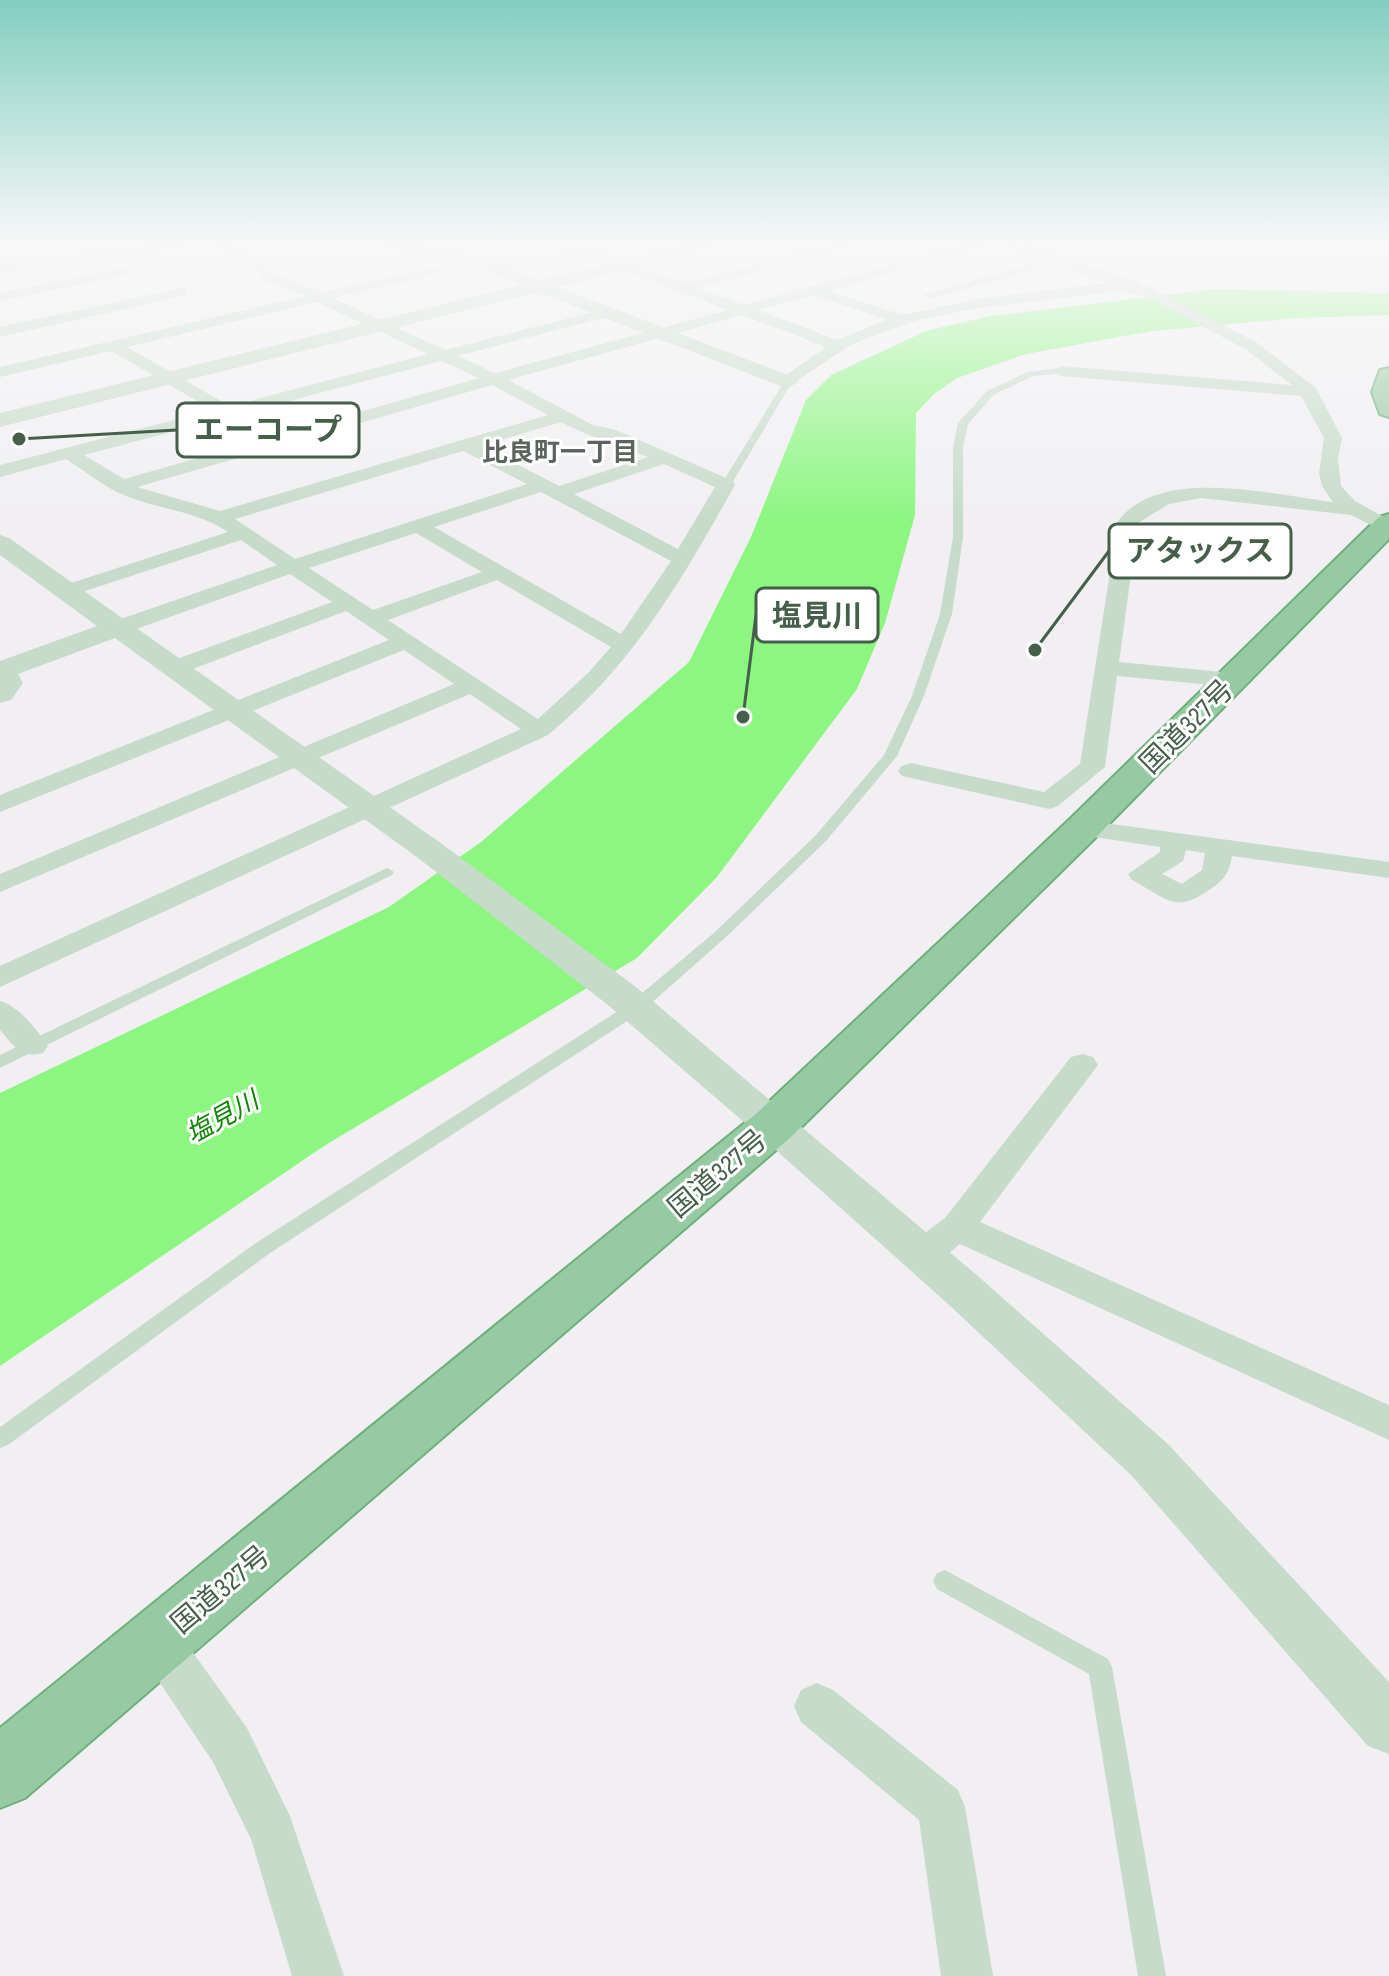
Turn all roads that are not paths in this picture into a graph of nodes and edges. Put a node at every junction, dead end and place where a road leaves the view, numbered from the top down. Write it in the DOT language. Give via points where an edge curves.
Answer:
graph roads {
  1 [pos="146,337"];
  2 [pos="332,337"];
  3 [pos="405,337"];
  4 [pos="511,337"];
  5 [pos="648,337"];
  6 [pos="674,337"];
  7 [pos="814,337"];
  8 [pos="855,337"];
  9 [pos="1235,337"];
  10 [pos="112,345"];
  11 [pos="836,345"];
  12 [pos="442,355"];
  13 [pos="1061,371"];
  14 [pos="0,372"];
  15 [pos="1389,375"];
  16 [pos="170,378"];
  17 [pos="496,380"];
  18 [pos="788,382"];
  19 [pos="1310,392"];
  20 [pos="1389,409"];
  21 [pos="227,411"];
  22 [pos="566,415"];
  23 [pos="2,417"];
  24 [pos="464,444"];
  25 [pos="69,453"];
  26 [pos="662,459"];
  27 [pos="0,471"];
  28 [pos="726,485"];
  29 [pos="121,486"];
  30 [pos="551,489"];
  31 [pos="219,517"];
  32 [pos="1380,522"];
  33 [pos="418,526"];
  34 [pos="243,533"];
  35 [pos="0,543"];
  36 [pos="682,559"];
  37 [pos="293,566"];
  38 [pos="501,572"];
  39 [pos="66,591"];
  40 [pos="348,603"];
  41 [pos="372,618"];
  42 [pos="117,628"];
  43 [pos="406,641"];
  44 [pos="625,646"];
  45 [pos="174,668"];
  46 [pos="1106,668"];
  47 [pos="1,677"];
  48 [pos="1232,680"];
  49 [pos="472,685"];
  50 [pos="233,711"];
  51 [pos="539,730"];
  52 [pos="297,758"];
  53 [pos="911,771"];
  54 [pos="0,804"];
  55 [pos="367,809"];
  56 [pos="1083,828"];
  57 [pos="1173,840"];
  58 [pos="1220,846"];
  59 [pos="1389,870"];
  60 [pos="387,872"];
  61 [pos="0,884"];
  62 [pos="0,978"];
  63 [pos="629,1002"];
  64 [pos="0,1011"];
  65 [pos="32,1046"];
  66 [pos="0,1062"];
  67 [pos="1082,1065"];
  68 [pos="774,1125"];
  69 [pos="940,1240"];
  70 [pos="1389,1423"];
  71 [pos="0,1439"];
  72 [pos="945,1581"];
  73 [pos="158,1641"];
  74 [pos="817,1706"];
  75 [pos="1389,1725"];
  76 [pos="0,1773"];
  77 [pos="318,1976"];
  78 [pos="967,1976"];
  79 [pos="1152,1976"];
  1 -- 10 [label="street"];
  2 -- 16 [label="street"];
  3 -- 12 [label="street"];
  4 -- 12 [label="street"];
  5 -- 17 [label="street"];
  6 -- 18 [label="street"];
  7 -- 11 [label="street"];
  8 -- 11 [label="street"];
  9 -- 19 [label="street" via="1293,373"];
  10 -- 14 [label="street"];
  10 -- 16 [label="street"];
  11 -- 18 [label="street"];
  12 -- 17 [label="street"];
  12 -- 21 [label="street"];
  13 -- 19 [label="street"];
  13 -- 63 [label="lane" via="1031,374 990,393 963,423 958,537 946,614 918,696 890,756 821,838 720,935"];
  15 -- 20 [label="highway" via="1384,392"];
  16 -- 21 [label="street"];
  16 -- 23 [label="street"];
  17 -- 22 [label="street"];
  17 -- 29 [label="street"];
  18 -- 28 [label="lane"];
  19 -- 32 [label="street" via="1333,438 1330,481 1342,503"];
  21 -- 25 [label="street"];
  22 -- 24 [label="street"];
  22 -- 26 [label="street"];
  24 -- 30 [label="street"];
  24 -- 31 [label="street"];
  25 -- 27 [label="street"];
  25 -- 29 [label="street"];
  26 -- 28 [label="street"];
  26 -- 30 [label="street"];
  28 -- 36 [label="street"];
  29 -- 31 [label="street"];
  30 -- 33 [label="street"];
  30 -- 36 [label="street"];
  31 -- 34 [label="street"];
  32 -- 46 [label="street" via="1201,492 1179,494 1136,512 1128,521"];
  32 -- 48 [label="highway, 国道327号"];
  33 -- 37 [label="street"];
  33 -- 38 [label="street"];
  34 -- 37 [label="street"];
  34 -- 39 [label="street"];
  35 -- 39 [label="street"];
  36 -- 44 [label="street"];
  37 -- 40 [label="street"];
  37 -- 42 [label="street"];
  38 -- 41 [label="street"];
  38 -- 44 [label="street"];
  39 -- 42 [label="street"];
  40 -- 41 [label="street"];
  40 -- 45 [label="street"];
  41 -- 43 [label="street"];
  42 -- 45 [label="street"];
  42 -- 47 [label="street"];
  43 -- 49 [label="street"];
  43 -- 50 [label="street"];
  44 -- 51 [label="street" via="568,708"];
  45 -- 50 [label="street"];
  46 -- 48 [label="street"];
  46 -- 53 [label="street" via="1092,767 1049,801"];
  48 -- 56 [label="highway, 国道327号"];
  49 -- 51 [label="street"];
  49 -- 52 [label="street"];
  50 -- 52 [label="street"];
  50 -- 54 [label="street"];
  51 -- 55 [label="street"];
  52 -- 55 [label="street"];
  52 -- 61 [label="street"];
  55 -- 62 [label="street"];
  55 -- 63 [label="street"];
  56 -- 57 [label="street"];
  56 -- 68 [label="highway, 国道327号"];
  57 -- 58 [label="street"];
  57 -- 58 [label="street" via="1173,855 1142,874 1183,896 1215,873"];
  58 -- 59 [label="street"];
  60 -- 65 [label="lane"];
  63 -- 68 [label="street"];
  63 -- 71 [label="lane" via="263,1248"];
  64 -- 65 [label="street"];
  65 -- 66 [label="lane"];
  67 -- 69 [label="street"];
  68 -- 69 [label="street"];
  68 -- 73 [label="highway, 国道327号"];
  69 -- 70 [label="street"];
  69 -- 75 [label="street" via="1150,1460"];
  72 -- 79 [label="lane" via="1100,1667"];
  73 -- 76 [label="highway, 国道327号"];
  73 -- 77 [label="street" via="230,1745 273,1833"];
  74 -- 78 [label="street" via="941,1807"];
}
